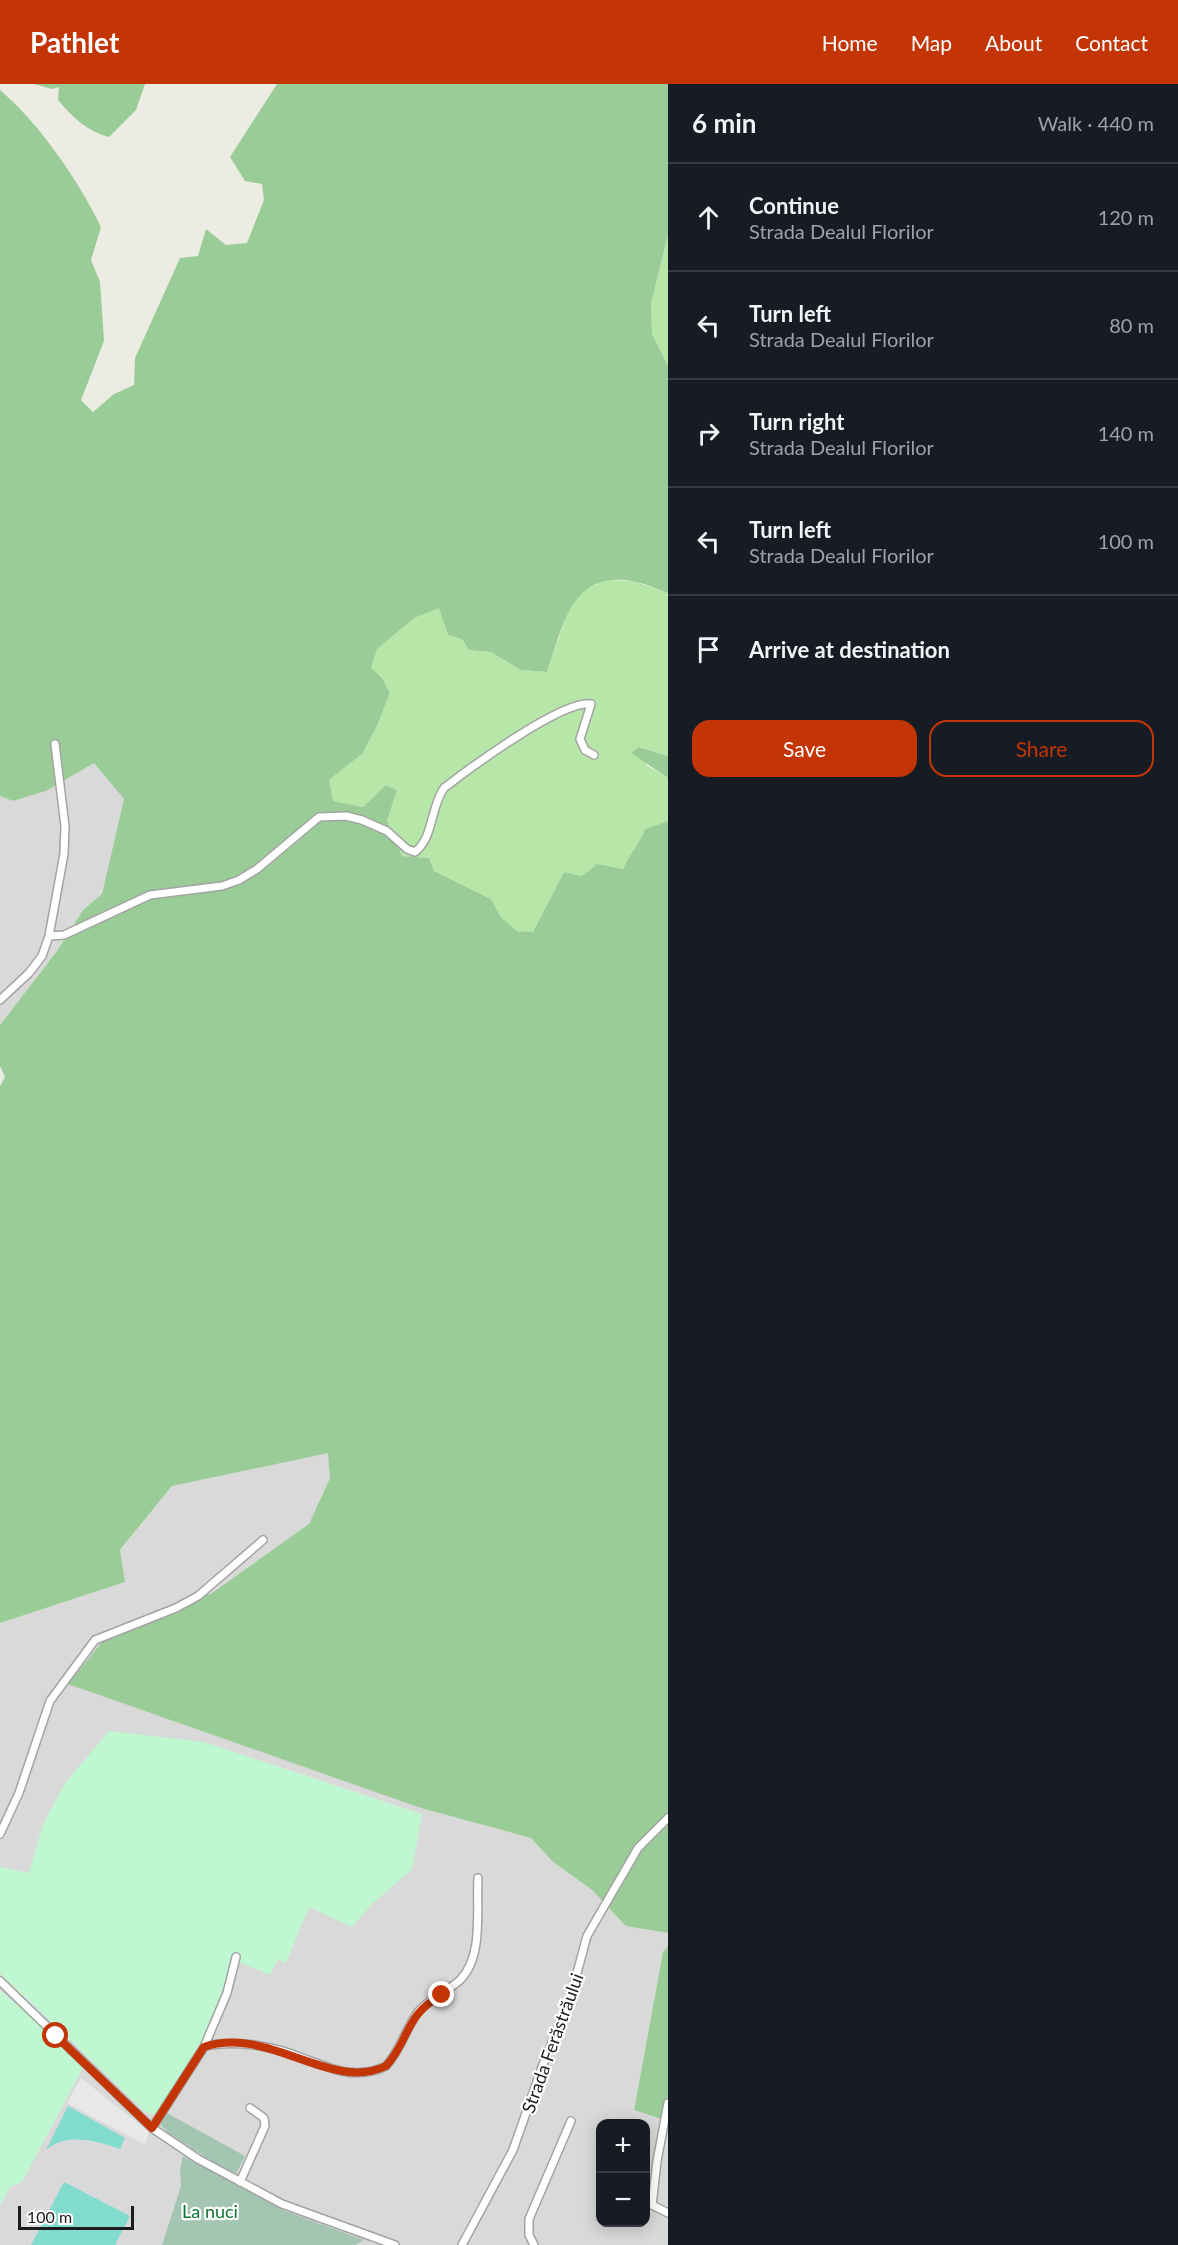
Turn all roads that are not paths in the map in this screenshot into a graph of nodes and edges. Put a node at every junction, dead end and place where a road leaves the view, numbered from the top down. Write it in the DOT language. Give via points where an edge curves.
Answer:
graph roads {
  1 [pos="55,744"];
  2 [pos="594,755"];
  3 [pos="49,936"];
  4 [pos="0,1000"];
  5 [pos="263,1540"];
  6 [pos="668,1818"];
  7 [pos="0,1834"];
  8 [pos="478,1878"];
  9 [pos="236,1957"];
  10 [pos="0,1981"];
  11 [pos="204,2047"];
  12 [pos="668,2106"];
  13 [pos="250,2108"];
  14 [pos="571,2121"];
  15 [pos="152,2128"];
  16 [pos="240,2182"];
  17 [pos="650,2198"];
  18 [pos="650,2204"];
  19 [pos="668,2213"];
  20 [pos="395,2245"];
  21 [pos="462,2245"];
  22 [pos="534,2245"];
  1 -- 3 [label="street" via="65,826 64,854"];
  2 -- 3 [label="street" via="585,750 580,739 591,704 578,704 547,719 444,788 436,801 423,846 416,852 387,831 362,820 346,816 319,818 239,880 222,886 150,895 64,935"];
  3 -- 4 [label="street" via="42,956 29,973"];
  5 -- 7 [label="street" via="198,1596 95,1640 50,1701 19,1793"];
  6 -- 21 [label="street, Strada Ferăstrăului" via="638,1848 587,1936 570,1999 513,2150"];
  8 -- 11 [label="street" via="472,1961 461,1979 424,2005 407,2026 386,2066 353,2074 277,2050 221,2043"];
  9 -- 11 [label="street" via="227,1993"];
  10 -- 15 [label="street"];
  11 -- 15 [label="street"];
  12 -- 17 [label="street"];
  13 -- 16 [label="street" via="264,2118 265,2126"];
  14 -- 22 [label="street" via="529,2220"];
  15 -- 16 [label="street"];
  16 -- 20 [label="street" via="293,2208"];
  18 -- 19 [label="street"];
}
